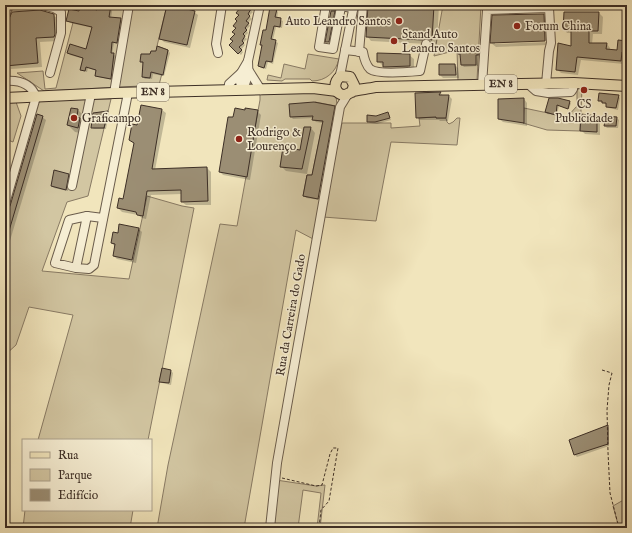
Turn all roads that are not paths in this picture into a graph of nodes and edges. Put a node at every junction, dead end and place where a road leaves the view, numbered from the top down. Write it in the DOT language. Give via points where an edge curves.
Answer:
graph roads {
  1 [pos="9,5"];
  2 [pos="42,5"];
  3 [pos="129,5"];
  4 [pos="222,5"];
  5 [pos="260,5"];
  6 [pos="326,5"];
  7 [pos="330,5"];
  8 [pos="363,5"];
  9 [pos="342,7"];
  10 [pos="354,7"];
  11 [pos="5,16"];
  12 [pos="426,44"];
  13 [pos="359,52"];
  14 [pos="218,53"];
  15 [pos="344,54"];
  16 [pos="245,72"];
  17 [pos="50,73"];
  18 [pos="338,79"];
  19 [pos="5,81"];
  20 [pos="24,84"];
  21 [pos="528,84"];
  22 [pos="546,84"];
  23 [pos="482,85"];
  24 [pos="5,86"];
  25 [pos="627,86"];
  26 [pos="313,88"];
  27 [pos="346,88"];
  28 [pos="572,88"];
  29 [pos="228,90"];
  30 [pos="242,90"];
  31 [pos="261,90"];
  32 [pos="114,93"];
  33 [pos="128,93"];
  34 [pos="91,94"];
  35 [pos="36,97"];
  36 [pos="5,98"];
  37 [pos="72,186"];
  38 [pos="5,204"];
  39 [pos="87,216"];
  40 [pos="103,218"];
  41 [pos="76,268"];
  42 [pos="270,528"];
  1 -- 11 [label="street"];
  2 -- 17 [label="street" via="61,12 61,33"];
  3 -- 32 [label="street"];
  4 -- 14 [label="street" via="216,44"];
  5 -- 16 [label="street"];
  6 -- 9 [label="street" via="319,47 333,49"];
  7 -- 9 [label="street"];
  8 -- 13 [label="street"];
  9 -- 10 [label="street"];
  10 -- 15 [label="street"];
  12 -- 13 [label="street" via="420,71 373,70 365,61 363,52"];
  13 -- 15 [label="street"];
  15 -- 18 [label="street"];
  15 -- 27 [label="street, Rua da Carreira do Gado"];
  16 -- 29 [label="street" via="229,84"];
  16 -- 30 [label="street" via="240,82"];
  16 -- 31 [label="street"];
  18 -- 26 [label="main road, EN 8"];
  18 -- 27 [label="main road, EN 8" via="344,76"];
  19 -- 20 [label="street" via="18,80"];
  20 -- 24 [label="street"];
  20 -- 35 [label="street" via="34,90"];
  21 -- 22 [label="main road, EN 8"];
  21 -- 23 [label="main road, EN 8"];
  21 -- 28 [label="street" via="536,92 548,93"];
  22 -- 23 [label="street" via="551,43 549,8 487,10"];
  22 -- 28 [label="main road, EN 8"];
  23 -- 27 [label="main road, EN 8"];
  25 -- 28 [label="main road, EN 8"];
  26 -- 27 [label="main road, EN 8"];
  26 -- 31 [label="main road, EN 8"];
  27 -- 42 [label="street, Rua da Carreira do Gado" via="340,107 276,476"];
  29 -- 30 [label="main road, EN 8"];
  29 -- 33 [label="main road, EN 8"];
  30 -- 31 [label="main road, EN 8"];
  32 -- 33 [label="main road, EN 8"];
  32 -- 34 [label="main road, EN 8"];
  33 -- 40 [label="street"];
  34 -- 35 [label="main road, EN 8"];
  34 -- 37 [label="street"];
  35 -- 36 [label="main road, EN 8"];
  35 -- 38 [label="street"];
  39 -- 40 [label="street"];
  39 -- 41 [label="street"];
  39 -- 41 [label="street" via="68,220 55,263"];
  40 -- 41 [label="street" via="94,265 89,269"];
}
